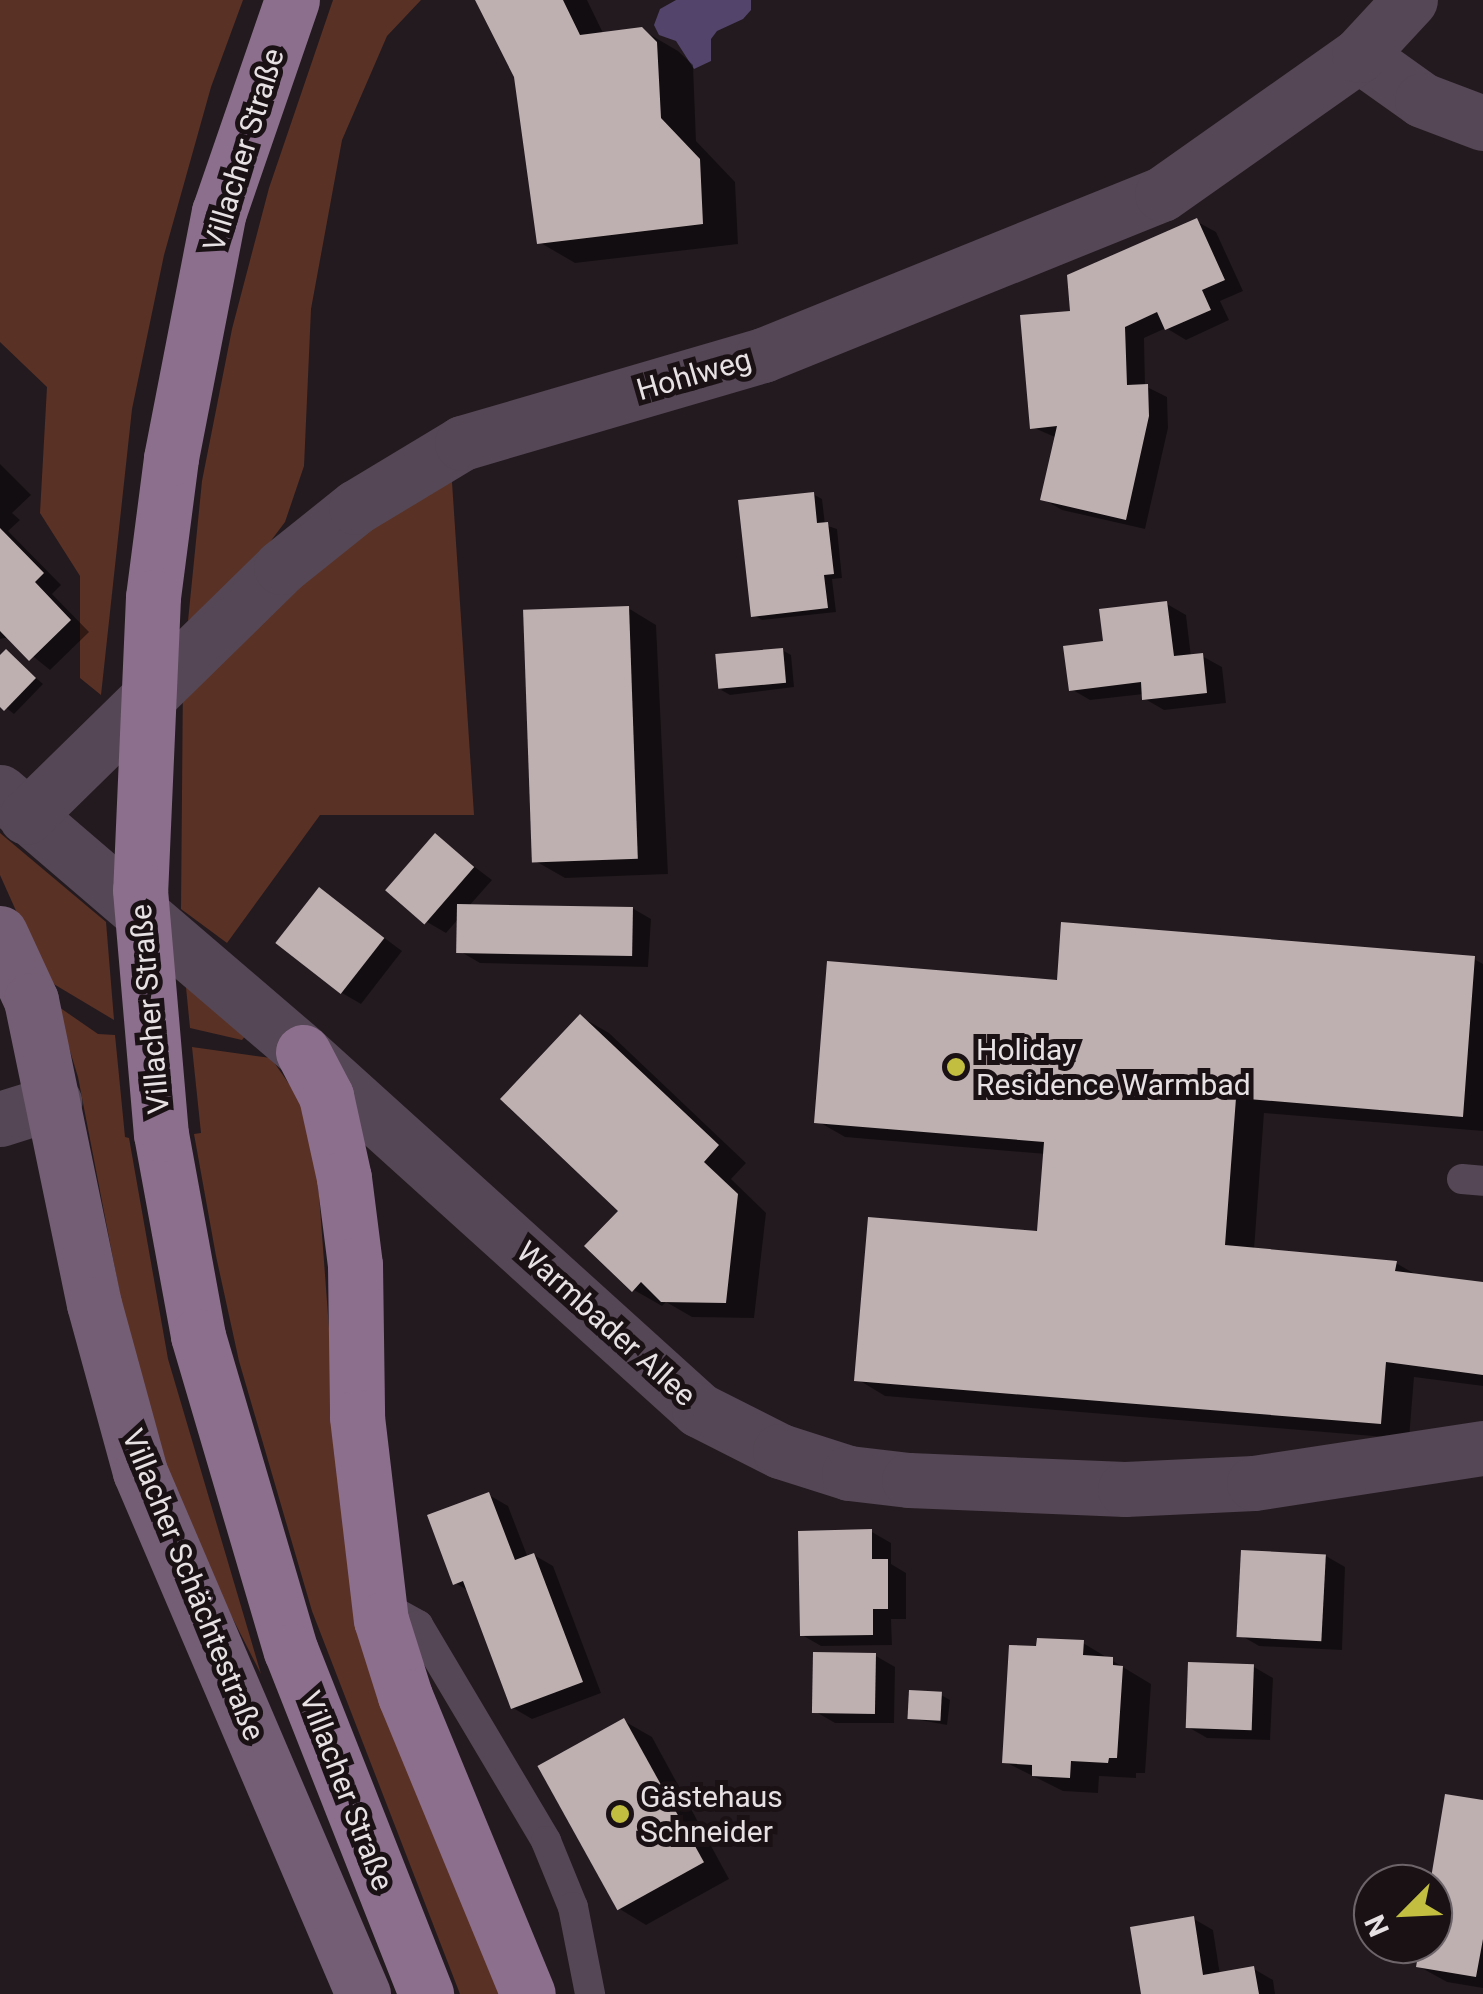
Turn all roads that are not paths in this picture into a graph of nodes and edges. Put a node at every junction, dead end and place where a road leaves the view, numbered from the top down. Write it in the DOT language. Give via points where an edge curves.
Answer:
graph roads {
  1 [pos="292,0"];
  2 [pos="1410,0"];
  3 [pos="1359,55"];
  4 [pos="1483,124"];
  5 [pos="13,805"];
  6 [pos="0,934"];
  7 [pos="303,1052"];
  8 [pos="54,1102"];
  9 [pos="0,1119"];
  10 [pos="1483,1448"];
  11 [pos="378,1602"];
  12 [pos="363,1994"];
  13 [pos="426,1994"];
  14 [pos="528,1994"];
  15 [pos="590,1994"];
  1 -- 13 [label="main road, Villacher Straße, bridge" via="219,212 171,458 153,597 140,890 162,1134 198,1336 291,1650"];
  2 -- 3 [label="street, Hohlweg"];
  3 -- 4 [label="street" via="1422,100"];
  3 -- 5 [label="street, Hohlweg" via="1162,194 764,355 462,443 356,507 281,567"];
  5 -- 7 [label="street, Warmbader Allee"];
  6 -- 8 [label="street, Villacher Schächtestraße" via="32,1000"];
  7 -- 10 [label="street, Warmbader Allee" via="699,1410 780,1451 849,1473 909,1480 1125,1489 1254,1483"];
  7 -- 11 [label="main road" via="326,1096 344,1178 355,1265 357,1417"];
  8 -- 9 [label="street"];
  8 -- 12 [label="street, Villacher Schächtestraße" via="94,1304 140,1472"];
  11 -- 14 [label="main road" via="405,1696"];
  11 -- 15 [label="lane" via="418,1625 546,1840 573,1907"];
}
